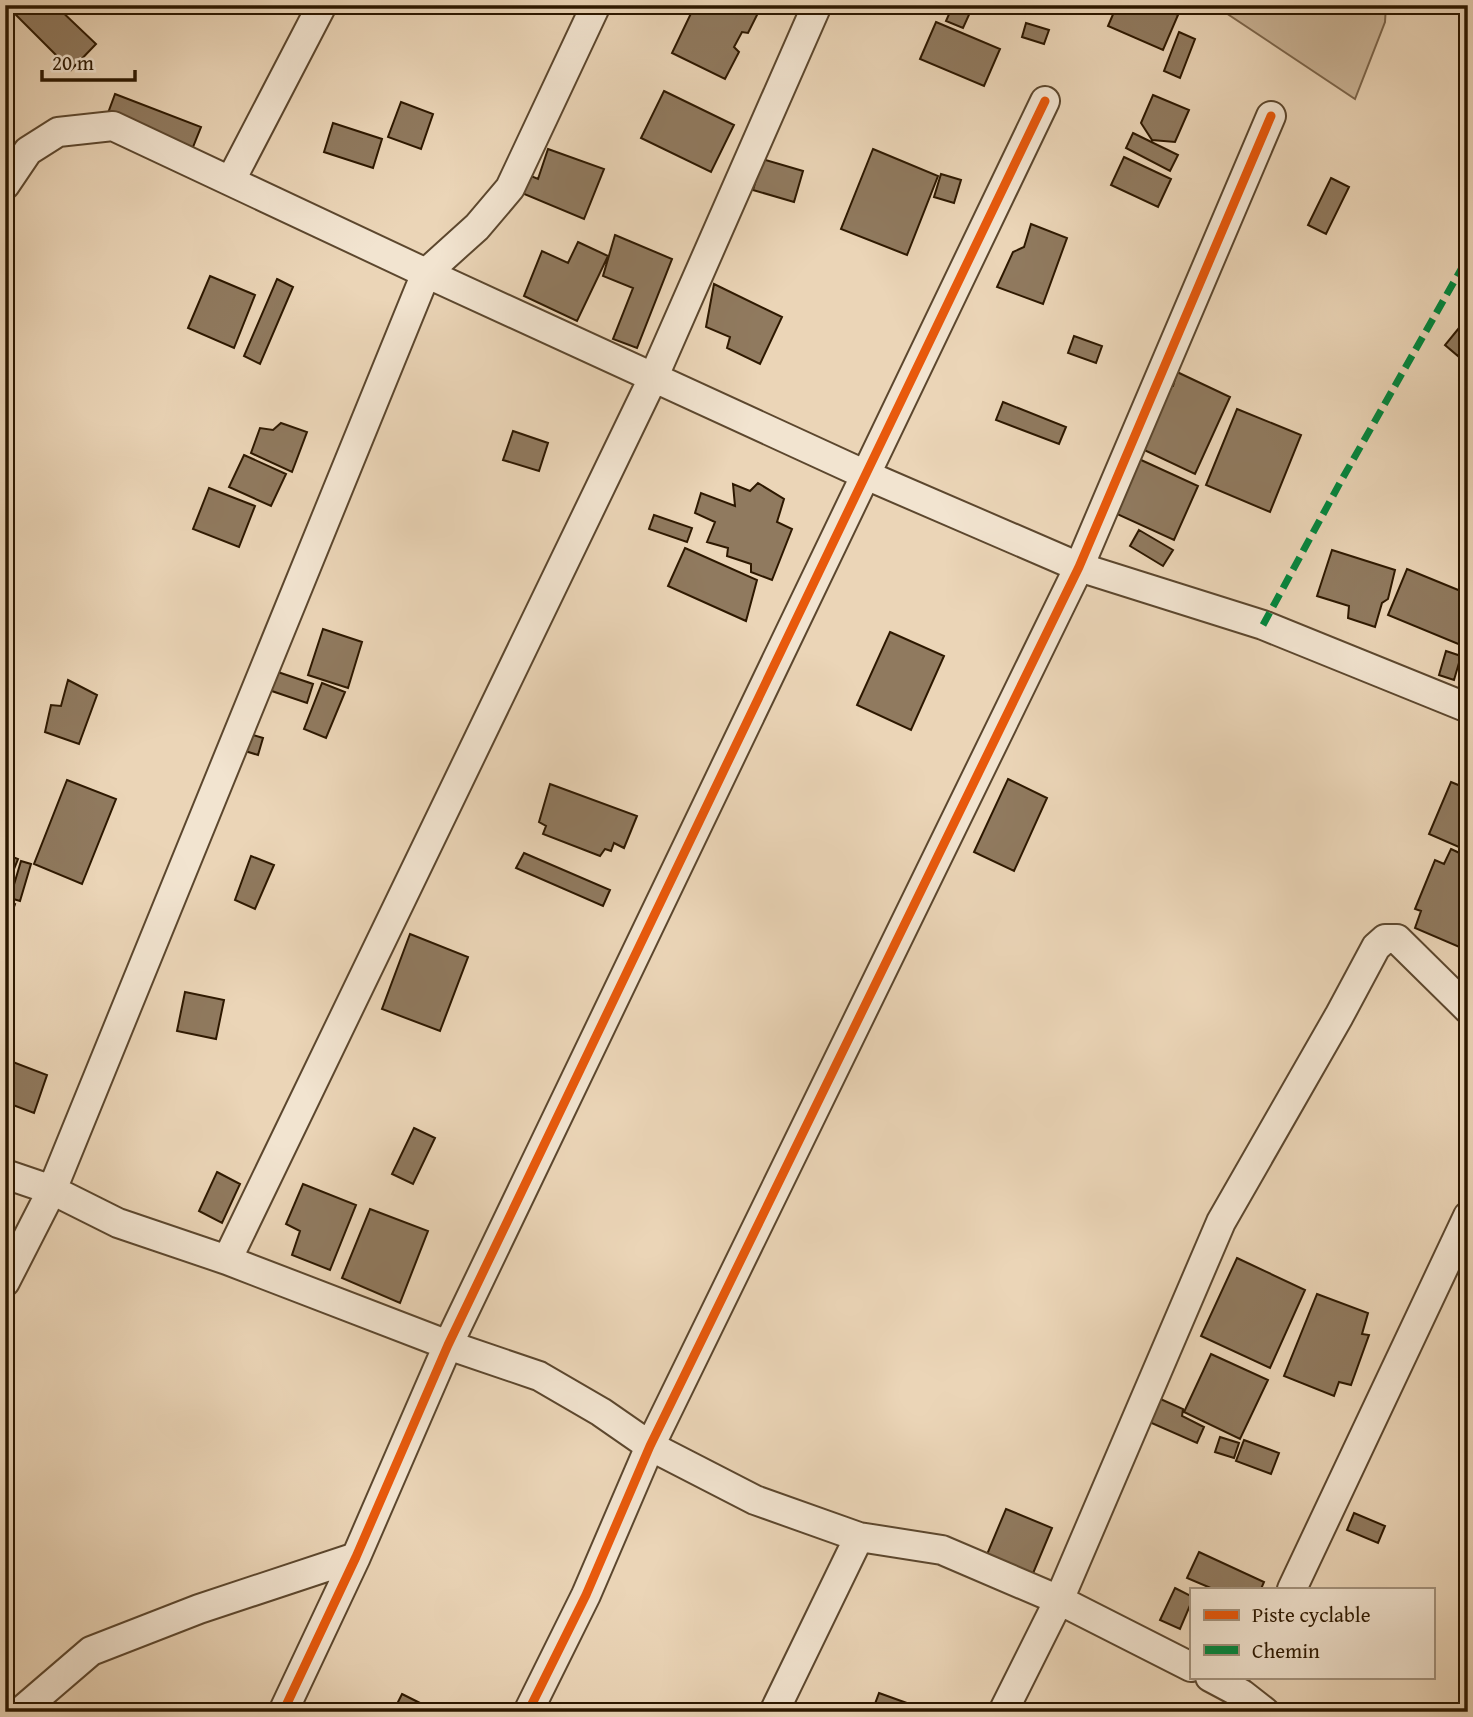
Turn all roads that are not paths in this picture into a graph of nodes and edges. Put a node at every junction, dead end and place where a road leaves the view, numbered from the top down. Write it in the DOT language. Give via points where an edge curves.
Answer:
graph roads {
  1 [pos="322,5"];
  2 [pos="596,5"];
  3 [pos="817,5"];
  4 [pos="1045,101"];
  5 [pos="1271,116"];
  6 [pos="231,180"];
  7 [pos="5,185"];
  8 [pos="426,273"];
  9 [pos="654,376"];
  10 [pos="866,475"];
  11 [pos="1079,567"];
  12 [pos="1468,708"];
  13 [pos="1468,1009"];
  14 [pos="5,1174"];
  15 [pos="52,1190"];
  16 [pos="1468,1216"];
  17 [pos="227,1259"];
  18 [pos="5,1282"];
  19 [pos="448,1345"];
  20 [pos="650,1446"];
  21 [pos="859,1537"];
  22 [pos="356,1557"];
  23 [pos="1292,1588"];
  24 [pos="1059,1600"];
  25 [pos="1190,1666"];
  26 [pos="1212,1678"];
  27 [pos="1242,1694"];
  28 [pos="20,1712"];
  29 [pos="283,1712"];
  30 [pos="528,1712"];
  31 [pos="774,1712"];
  32 [pos="1003,1712"];
  33 [pos="1265,1712"];
  1 -- 6 [label="street"];
  2 -- 8 [label="street" via="510,188 477,227"];
  3 -- 9 [label="street"];
  4 -- 10 [label="street"];
  5 -- 11 [label="street"];
  6 -- 7 [label="street" via="113,126 58,132 28,151"];
  6 -- 8 [label="street"];
  8 -- 9 [label="street"];
  8 -- 15 [label="street"];
  9 -- 10 [label="street"];
  9 -- 17 [label="street"];
  10 -- 11 [label="street"];
  10 -- 19 [label="street"];
  11 -- 12 [label="street" via="1263,625"];
  11 -- 20 [label="street"];
  13 -- 24 [label="street" via="1397,939 1385,939 1376,947 1221,1222"];
  14 -- 15 [label="street"];
  15 -- 17 [label="street" via="118,1223"];
  15 -- 18 [label="street"];
  16 -- 23 [label="street"];
  17 -- 19 [label="street"];
  19 -- 20 [label="street" via="539,1376"];
  19 -- 22 [label="street"];
  20 -- 21 [label="street" via="755,1500"];
  20 -- 30 [label="street" via="586,1595"];
  21 -- 24 [label="street" via="942,1550"];
  21 -- 31 [label="street"];
  22 -- 28 [label="street" via="91,1651"];
  22 -- 29 [label="street"];
  24 -- 25 [label="street"];
  24 -- 32 [label="street"];
  26 -- 27 [label="street"];
  27 -- 33 [label="street"];
}
